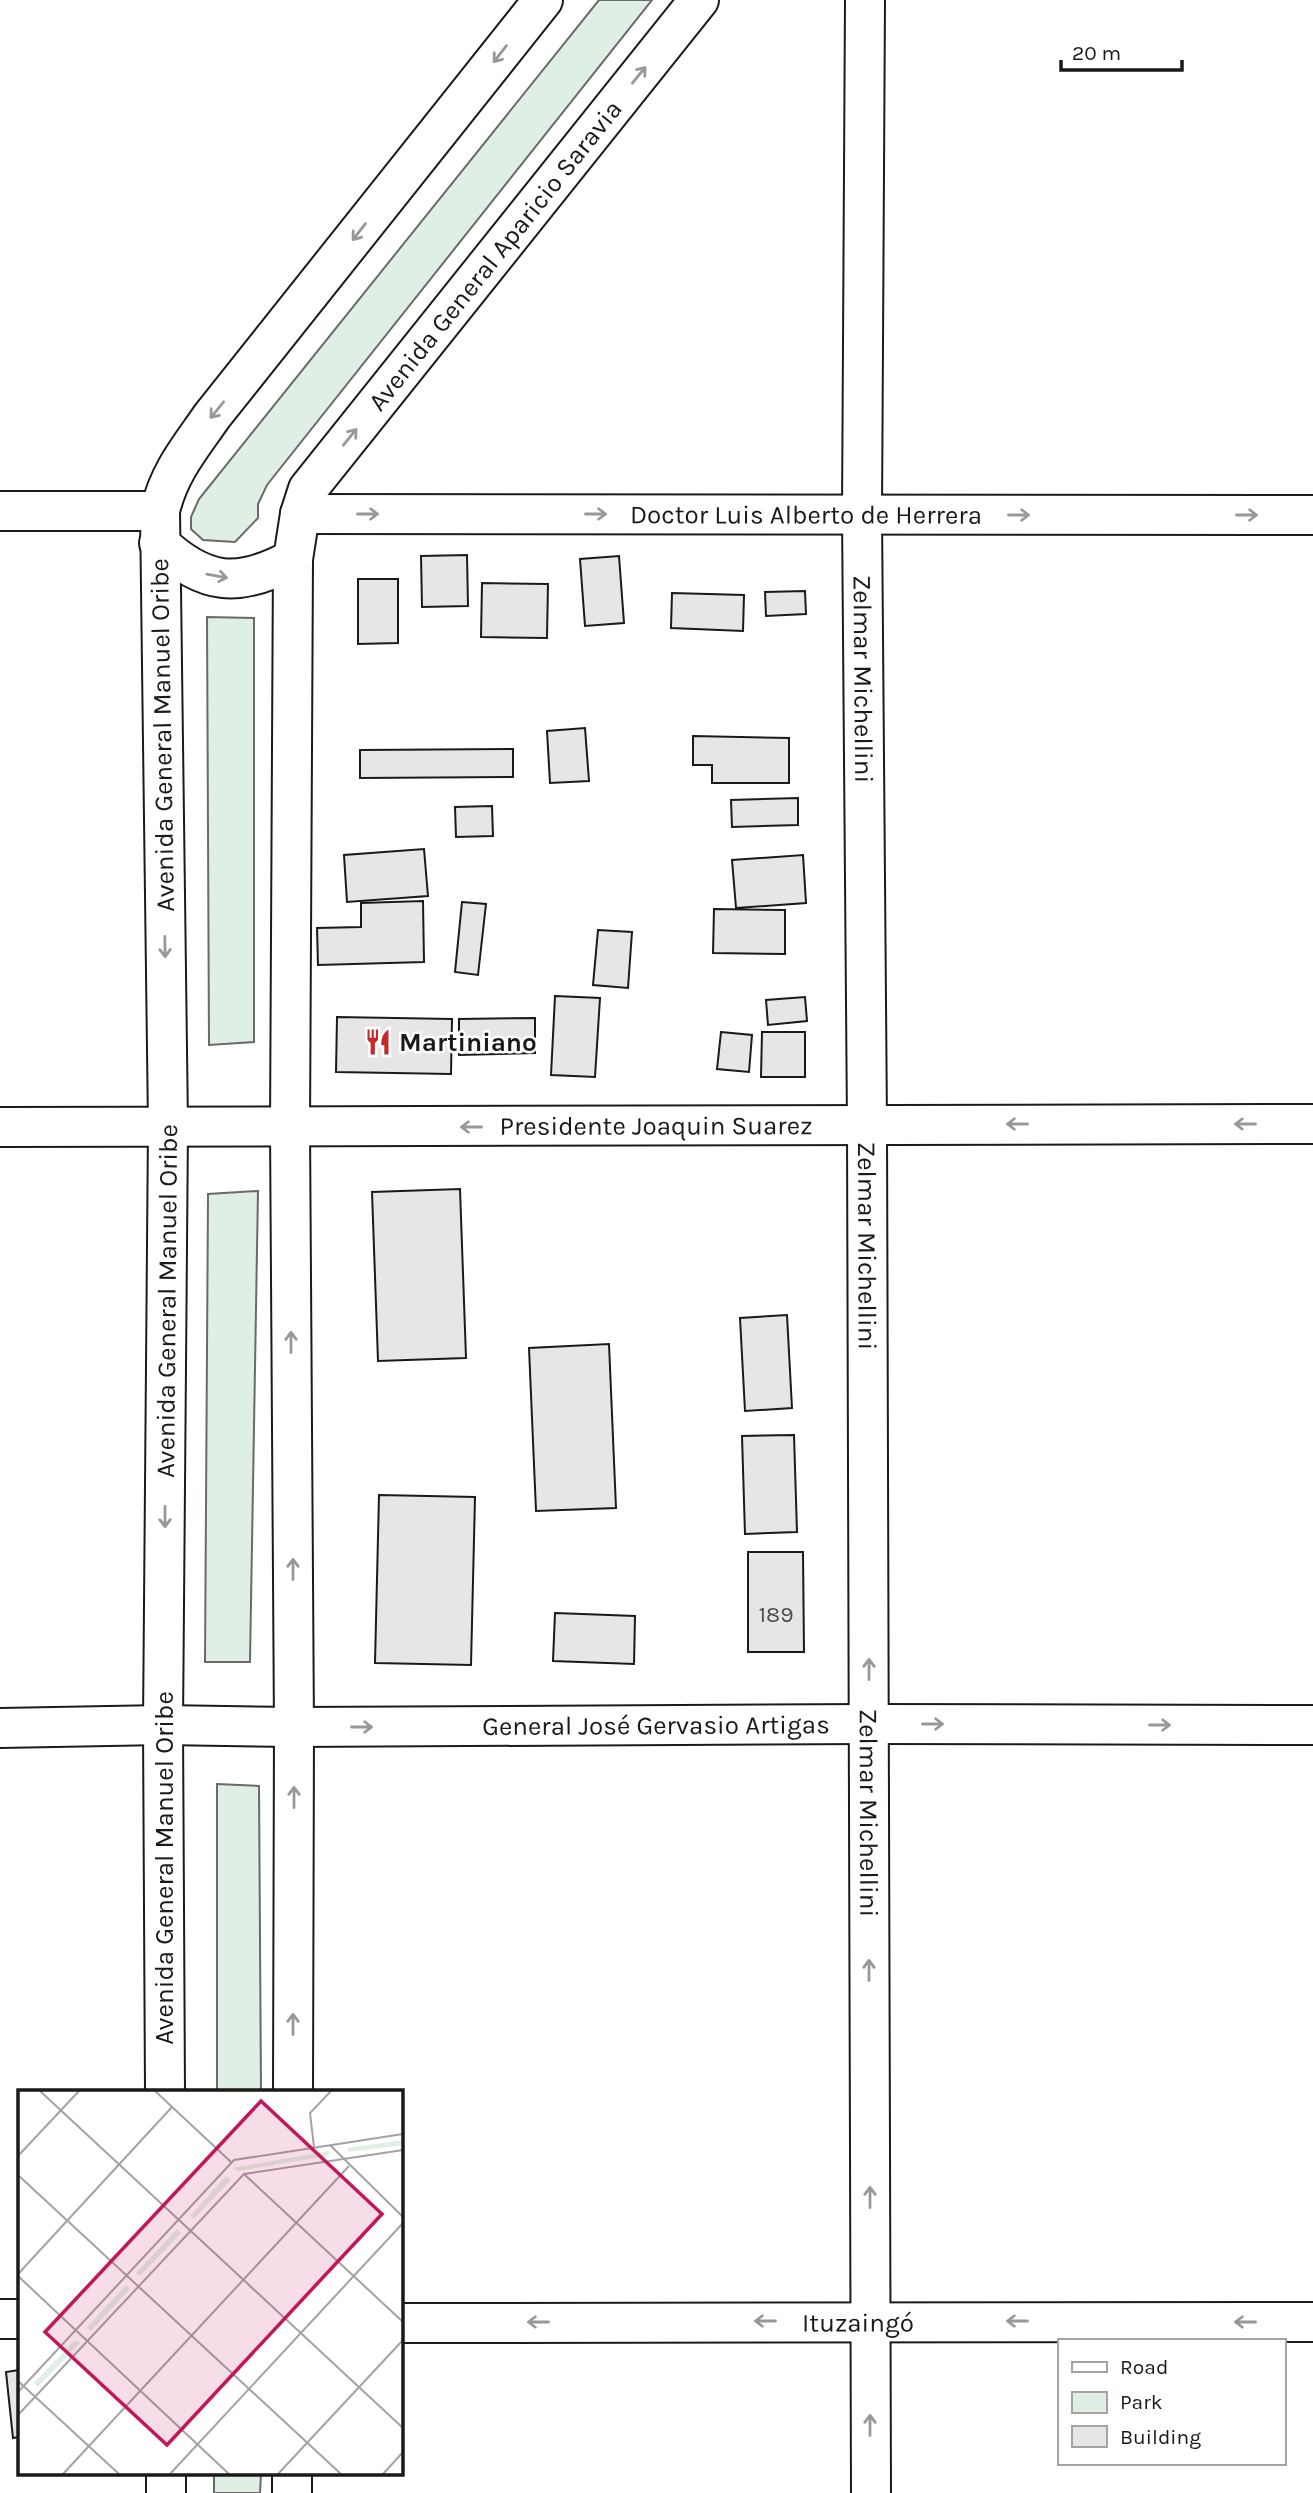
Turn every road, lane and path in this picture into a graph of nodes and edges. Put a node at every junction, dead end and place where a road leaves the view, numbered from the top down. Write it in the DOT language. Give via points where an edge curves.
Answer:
graph roads {
  1 [pos="542,0"];
  2 [pos="699,0"];
  3 [pos="865,0"];
  4 [pos="0,511"];
  5 [pos="300,514"];
  6 [pos="862,514"];
  7 [pos="1313,515"];
  8 [pos="160,527"];
  9 [pos="293,559"];
  10 [pos="867,1124"];
  11 [pos="1313,1124"];
  12 [pos="168,1126"];
  13 [pos="0,1127"];
  14 [pos="290,1128"];
  15 [pos="869,1724"];
  16 [pos="163,1725"];
  17 [pos="1313,1725"];
  18 [pos="294,1727"];
  19 [pos="0,1728"];
  20 [pos="164,2090"];
  21 [pos="293,2090"];
  22 [pos="0,2319"];
  23 [pos="18,2319"];
  24 [pos="870,2321"];
  25 [pos="1313,2322"];
  26 [pos="402,2323"];
  27 [pos="871,2493"];
  1 -- 8 [label="street, one-way" via="212,415 172,473"];
  5 -- 2 [label="street, Avenida General Aparicio Saravia, one-way" via="307,489"];
  3 -- 6 [label="street, Zelmar Michellini"];
  4 -- 8 [label="street"];
  5 -- 6 [label="street, Doctor Luis Alberto de Herrera, one-way"];
  5 -- 9 [label="street"];
  6 -- 7 [label="street, Doctor Luis Alberto de Herrera, one-way"];
  6 -- 10 [label="street, Zelmar Michellini"];
  8 -- 9 [label="street, one-way" via="181,564 208,576 237,580 267,574"];
  8 -- 12 [label="street, Avenida General Manuel Oribe, one-way"];
  9 -- 14 [label="street"];
  11 -- 10 [label="street, Presidente Joaquin Suarez, one-way"];
  10 -- 14 [label="street, Presidente Joaquin Suarez, one-way"];
  15 -- 10 [label="street, Zelmar Michellini, one-way"];
  12 -- 13 [label="street, Presidente Joaquin Suarez"];
  12 -- 14 [label="street, Presidente Joaquin Suarez"];
  12 -- 16 [label="street, Avenida General Manuel Oribe, one-way"];
  18 -- 14 [label="street, one-way"];
  15 -- 17 [label="street, General José Gervasio Artigas, one-way"];
  18 -- 15 [label="street, General José Gervasio Artigas, one-way"];
  24 -- 15 [label="street, Zelmar Michellini, one-way"];
  16 -- 18 [label="street, General José Gervasio Artigas"];
  16 -- 19 [label="street, General José Gervasio Artigas"];
  16 -- 20 [label="street, Avenida General Manuel Oribe"];
  21 -- 18 [label="street, one-way"];
  22 -- 23 [label="street"];
  25 -- 24 [label="street, Ituzaingó, one-way"];
  24 -- 26 [label="street, Ituzaingó, one-way"];
  27 -- 24 [label="street, Zelmar Michellini, one-way"];
}
